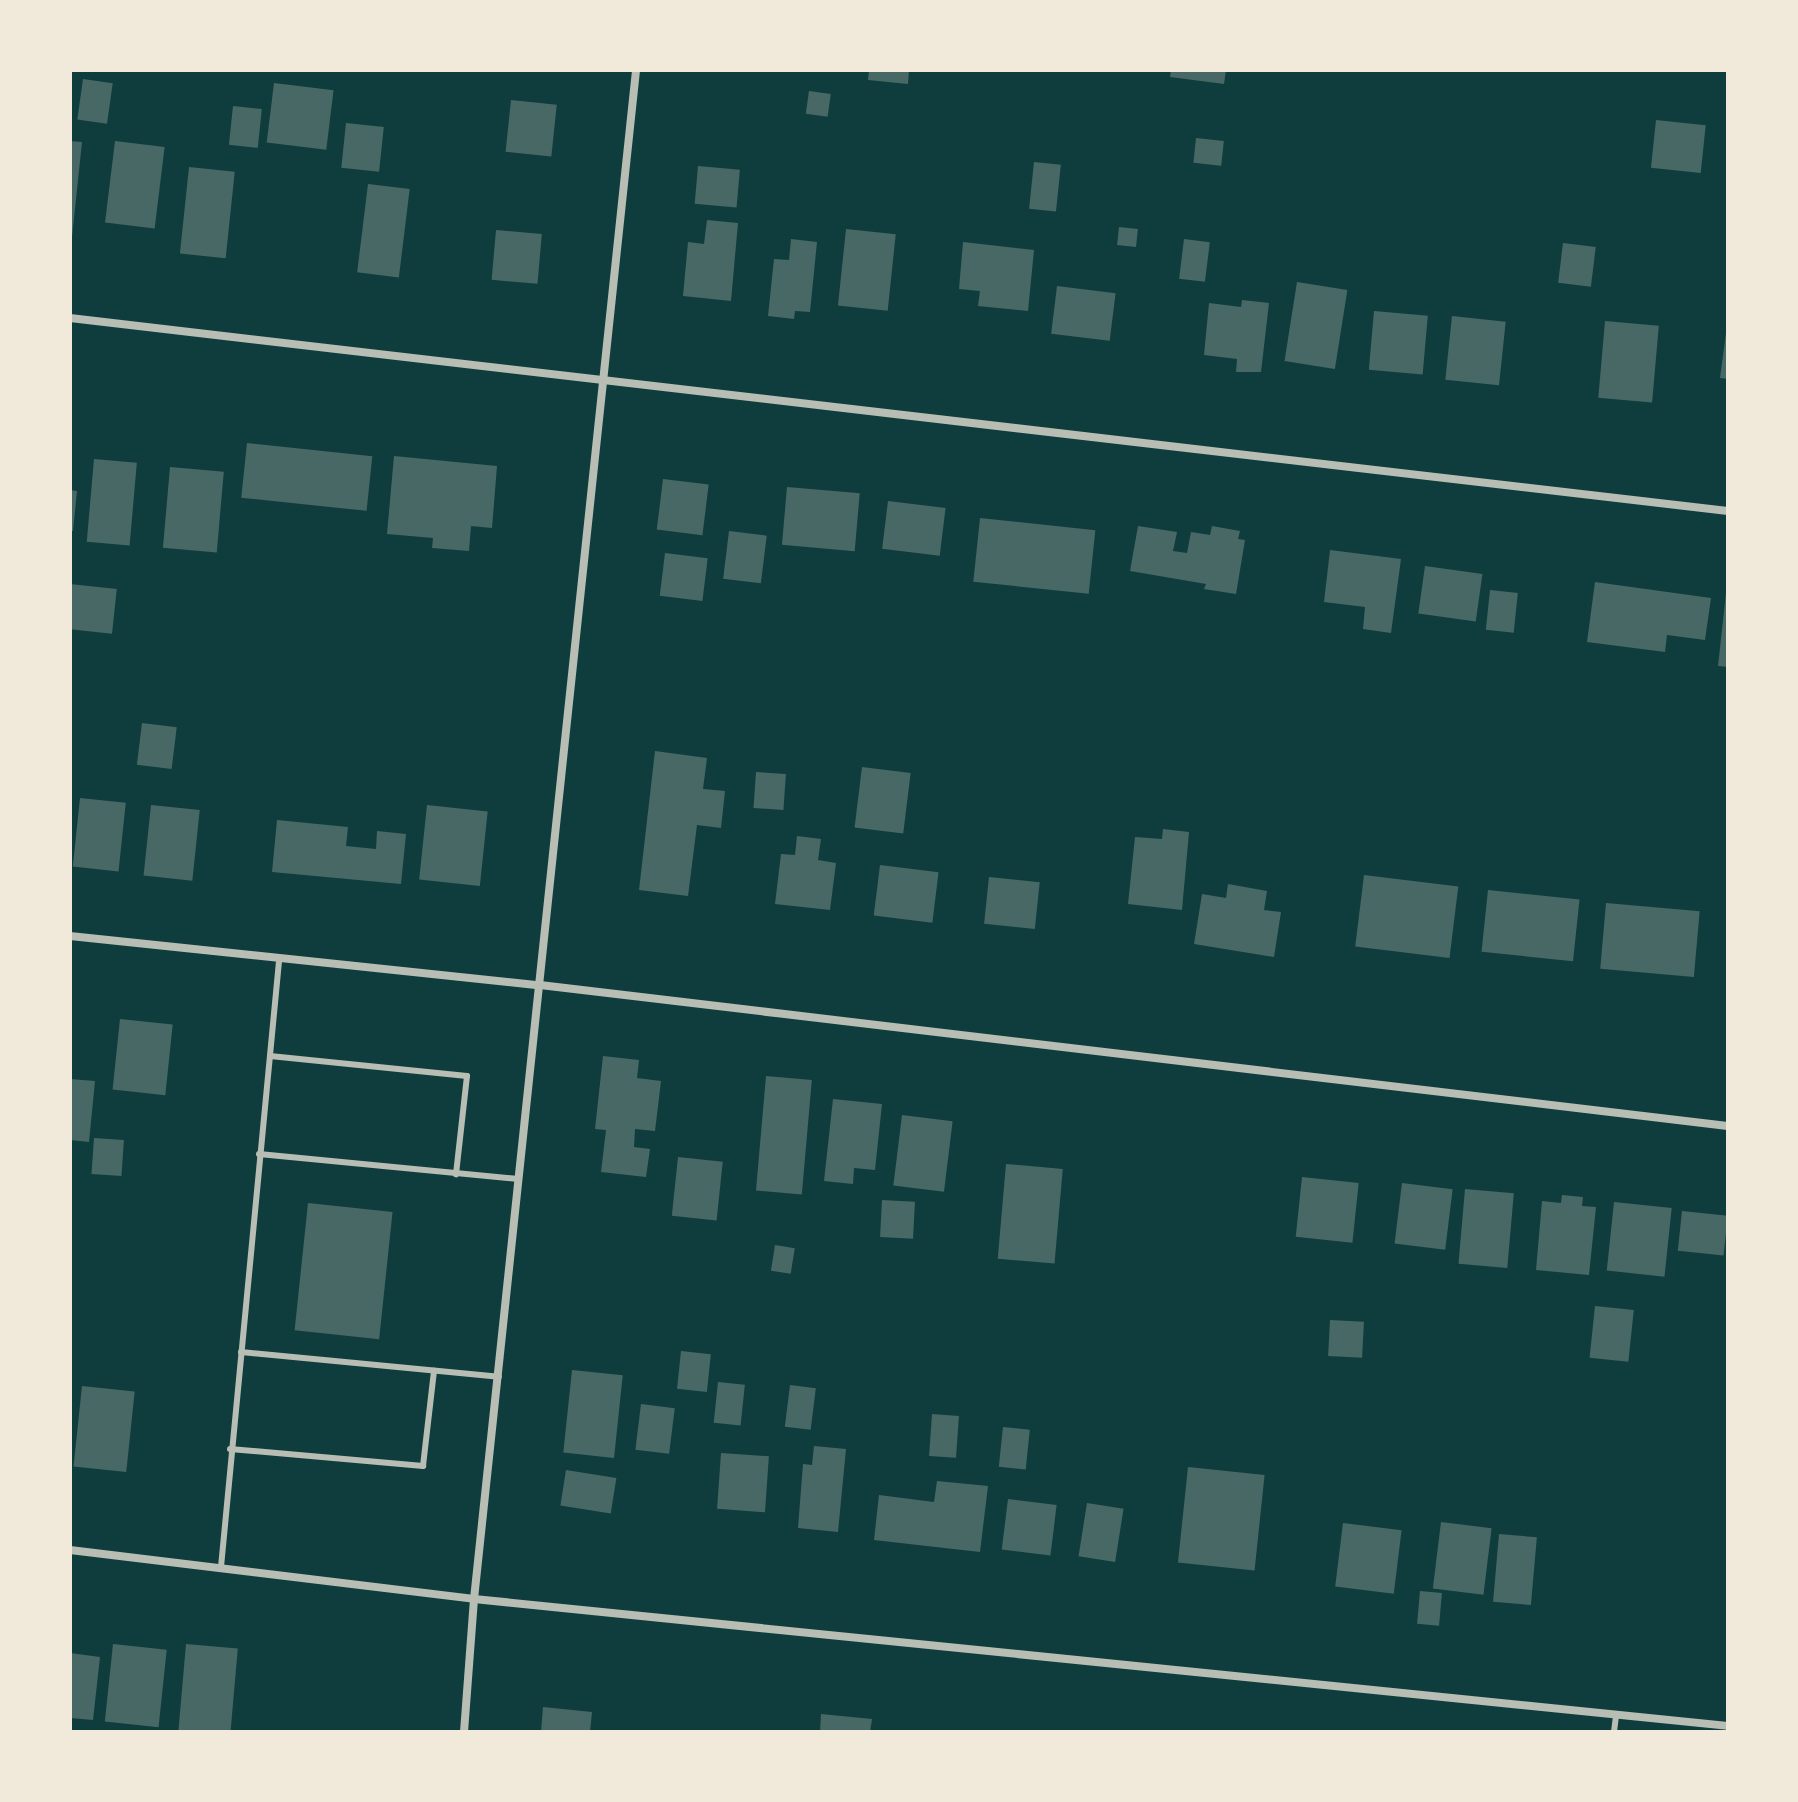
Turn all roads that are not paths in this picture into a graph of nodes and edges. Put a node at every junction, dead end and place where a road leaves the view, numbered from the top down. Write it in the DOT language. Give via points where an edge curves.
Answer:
graph roads {
  1 [pos="636,70"];
  2 [pos="70,318"];
  3 [pos="603,379"];
  4 [pos="1728,511"];
  5 [pos="70,936"];
  6 [pos="279,961"];
  7 [pos="540,985"];
  8 [pos="270,1056"];
  9 [pos="1728,1126"];
  10 [pos="259,1154"];
  11 [pos="456,1174"];
  12 [pos="519,1179"];
  13 [pos="241,1352"];
  14 [pos="434,1371"];
  15 [pos="499,1377"];
  16 [pos="230,1449"];
  17 [pos="70,1550"];
  18 [pos="221,1567"];
  19 [pos="474,1599"];
  20 [pos="1616,1715"];
  21 [pos="1728,1726"];
  22 [pos="464,1732"];
  23 [pos="1614,1732"];
  1 -- 3 [label="street"];
  2 -- 3 [label="street"];
  3 -- 4 [label="street"];
  3 -- 7 [label="street"];
  5 -- 6 [label="street"];
  6 -- 7 [label="street"];
  6 -- 8 [label="lane"];
  7 -- 9 [label="street"];
  7 -- 12 [label="street"];
  8 -- 10 [label="lane"];
  8 -- 11 [label="lane" via="467,1076"];
  10 -- 11 [label="lane"];
  10 -- 13 [label="lane"];
  11 -- 12 [label="lane"];
  12 -- 15 [label="street"];
  13 -- 14 [label="lane"];
  13 -- 16 [label="lane"];
  14 -- 15 [label="lane"];
  14 -- 16 [label="lane" via="423,1466"];
  15 -- 19 [label="street"];
  16 -- 18 [label="lane"];
  17 -- 18 [label="street"];
  18 -- 19 [label="street"];
  19 -- 20 [label="street"];
  19 -- 22 [label="street"];
  20 -- 21 [label="street"];
  20 -- 23 [label="lane"];
}
